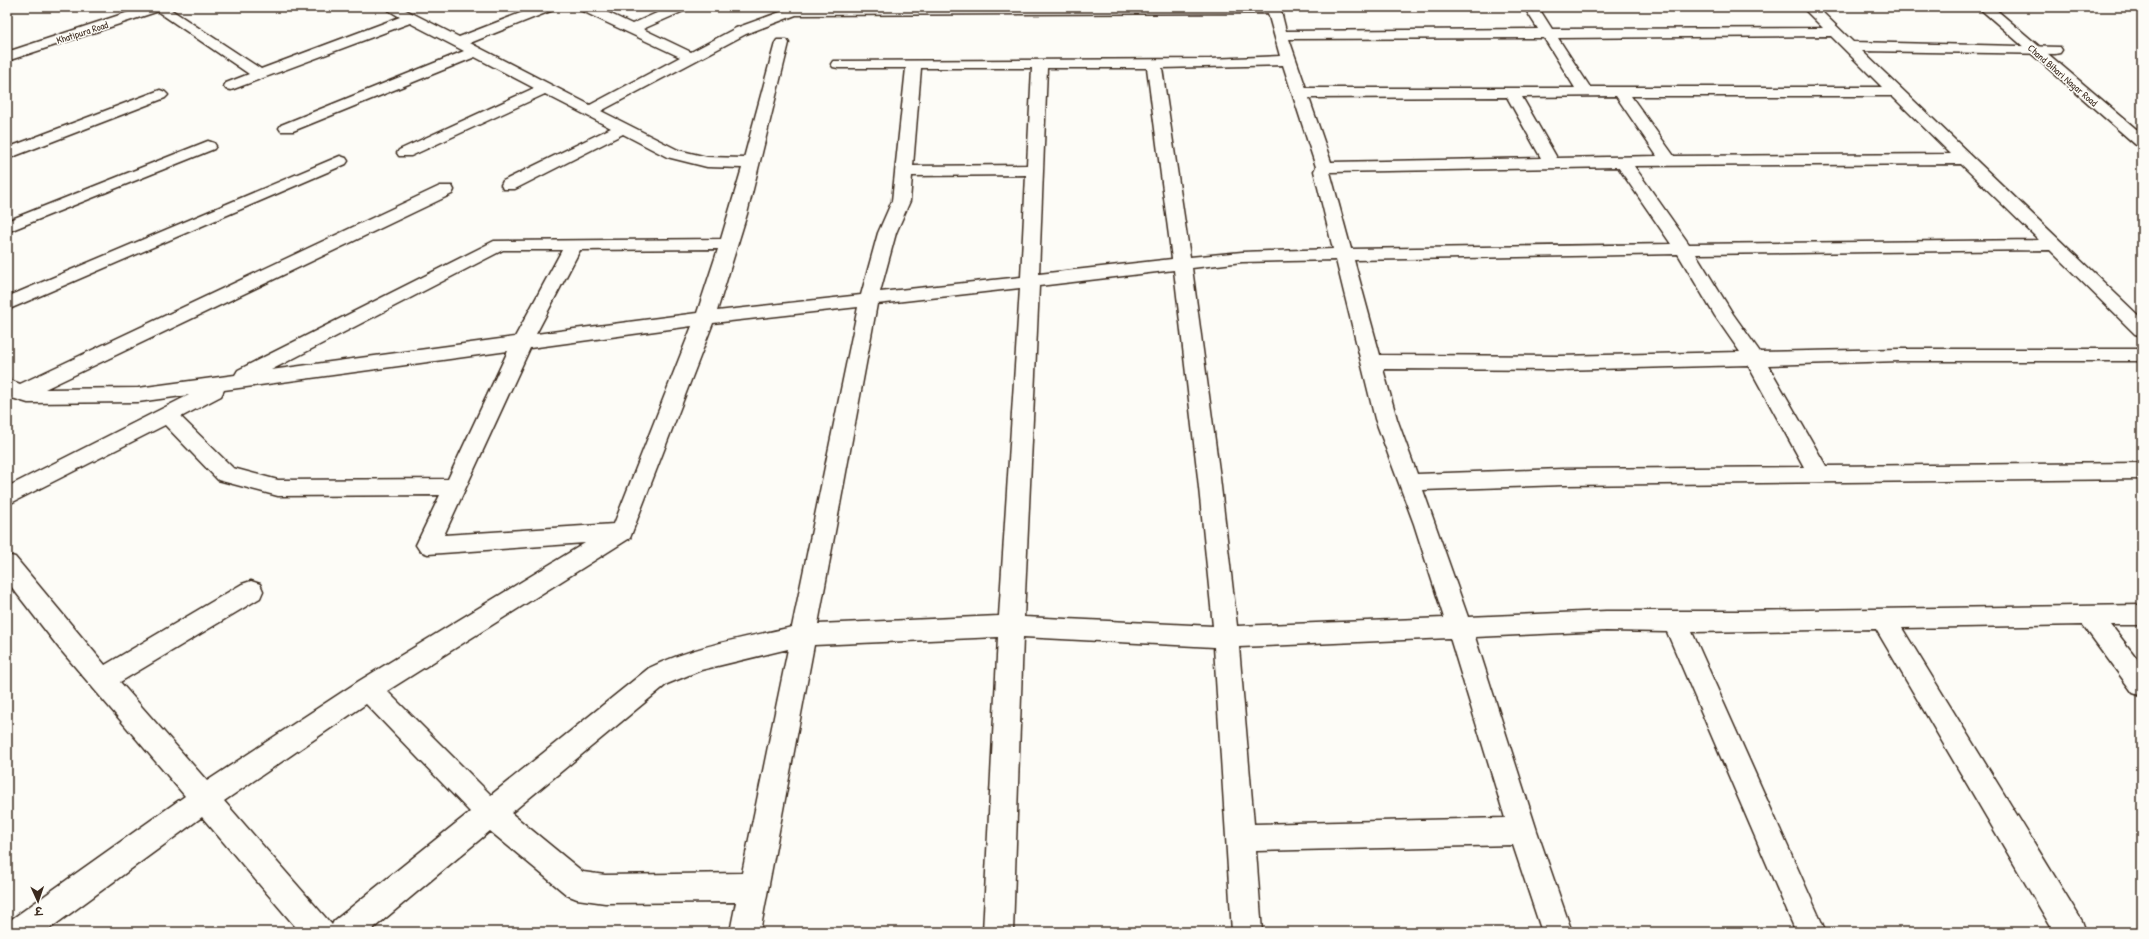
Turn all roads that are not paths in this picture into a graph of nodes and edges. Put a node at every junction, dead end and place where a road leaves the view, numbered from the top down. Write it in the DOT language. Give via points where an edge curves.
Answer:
graph roads {
  1 [pos="157,7"];
  2 [pos="548,7"];
  3 [pos="585,7"];
  4 [pos="681,7"];
  5 [pos="1531,7"];
  6 [pos="1809,7"];
  7 [pos="1985,7"];
  8 [pos="2004,7"];
  9 [pos="930,8"];
  10 [pos="1060,8"];
  11 [pos="1164,8"];
  12 [pos="1273,8"];
  13 [pos="798,9"];
  14 [pos="401,11"];
  15 [pos="631,29"];
  16 [pos="1835,32"];
  17 [pos="1548,33"];
  18 [pos="1281,35"];
  19 [pos="458,43"];
  20 [pos="782,43"];
  21 [pos="1850,46"];
  22 [pos="2034,49"];
  23 [pos="2055,50"];
  24 [pos="475,52"];
  25 [pos="7,57"];
  26 [pos="691,57"];
  27 [pos="1290,60"];
  28 [pos="1154,63"];
  29 [pos="838,64"];
  30 [pos="914,64"];
  31 [pos="1040,64"];
  32 [pos="260,75"];
  33 [pos="231,86"];
  34 [pos="545,88"];
  35 [pos="1897,91"];
  36 [pos="1301,93"];
  37 [pos="1512,93"];
  38 [pos="1586,93"];
  39 [pos="1621,93"];
  40 [pos="160,95"];
  41 [pos="591,110"];
  42 [pos="2142,123"];
  43 [pos="287,128"];
  44 [pos="623,128"];
  45 [pos="2142,142"];
  46 [pos="208,146"];
  47 [pos="7,154"];
  48 [pos="405,154"];
  49 [pos="1968,159"];
  50 [pos="340,161"];
  51 [pos="1669,161"];
  52 [pos="1623,162"];
  53 [pos="751,163"];
  54 [pos="1552,163"];
  55 [pos="1324,167"];
  56 [pos="904,170"];
  57 [pos="1035,170"];
  58 [pos="509,185"];
  59 [pos="446,190"];
  60 [pos="7,227"];
  61 [pos="728,244"];
  62 [pos="574,245"];
  63 [pos="2056,245"];
  64 [pos="1684,249"];
  65 [pos="1343,254"];
  66 [pos="1183,264"];
  67 [pos="1029,281"];
  68 [pos="869,299"];
  69 [pos="7,304"];
  70 [pos="705,318"];
  71 [pos="2142,330"];
  72 [pos="522,343"];
  73 [pos="2142,355"];
  74 [pos="1755,359"];
  75 [pos="1371,362"];
  76 [pos="228,383"];
  77 [pos="11,393"];
  78 [pos="167,415"];
  79 [pos="2142,471"];
  80 [pos="1820,475"];
  81 [pos="1409,482"];
  82 [pos="455,487"];
  83 [pos="7,497"];
  84 [pos="622,532"];
  85 [pos="7,564"];
  86 [pos="251,591"];
  87 [pos="2142,615"];
  88 [pos="2090,616"];
  89 [pos="1882,618"];
  90 [pos="1674,622"];
  91 [pos="1011,626"];
  92 [pos="1460,627"];
  93 [pos="803,635"];
  94 [pos="1225,637"];
  95 [pos="102,680"];
  96 [pos="2142,685"];
  97 [pos="368,689"];
  98 [pos="205,798"];
  99 [pos="489,813"];
  100 [pos="1523,832"];
  101 [pos="1241,838"];
  102 [pos="753,887"];
  103 [pos="20,932"];
  104 [pos="320,932"];
  105 [pos="345,932"];
  106 [pos="744,932"];
  107 [pos="998,932"];
  108 [pos="1248,932"];
  109 [pos="1557,932"];
  110 [pos="1811,932"];
  111 [pos="2071,932"];
  1 -- 25 [label="street, Khatipura Road"];
  1 -- 32 [label="street"];
  2 -- 19 [label="street"];
  3 -- 15 [label="street"];
  4 -- 15 [label="street"];
  5 -- 17 [label="street"];
  6 -- 16 [label="street"];
  7 -- 22 [label="street, Chand Bihari Nagar Road"];
  8 -- 23 [label="street, Chand Bihari Nagar Road"];
  9 -- 10 [label="street"];
  9 -- 13 [label="street"];
  10 -- 11 [label="street"];
  11 -- 12 [label="street"];
  12 -- 18 [label="street"];
  13 -- 26 [label="street" via="741,31"];
  14 -- 19 [label="street"];
  14 -- 32 [label="street"];
  15 -- 26 [label="street"];
  16 -- 17 [label="street"];
  16 -- 21 [label="street"];
  17 -- 18 [label="street"];
  17 -- 38 [label="street"];
  18 -- 27 [label="street"];
  19 -- 24 [label="street"];
  20 -- 53 [label="street"];
  21 -- 22 [label="street"];
  21 -- 35 [label="street"];
  22 -- 23 [label="street"];
  22 -- 45 [label="street, Chand Bihari Nagar Road"];
  23 -- 42 [label="street, Chand Bihari Nagar Road"];
  24 -- 34 [label="street"];
  24 -- 43 [label="street"];
  26 -- 41 [label="street"];
  27 -- 28 [label="street"];
  27 -- 36 [label="street"];
  28 -- 31 [label="street"];
  28 -- 66 [label="street"];
  29 -- 30 [label="street"];
  30 -- 31 [label="street"];
  30 -- 56 [label="street"];
  31 -- 57 [label="street"];
  32 -- 33 [label="street"];
  34 -- 41 [label="street"];
  34 -- 48 [label="street"];
  35 -- 39 [label="street"];
  35 -- 49 [label="street"];
  36 -- 37 [label="street"];
  36 -- 55 [label="street"];
  37 -- 38 [label="street"];
  37 -- 54 [label="street"];
  38 -- 39 [label="street"];
  39 -- 51 [label="street"];
  40 -- 47 [label="street"];
  41 -- 44 [label="street"];
  44 -- 53 [label="street" via="673,154 690,159"];
  44 -- 58 [label="street"];
  46 -- 60 [label="street"];
  49 -- 51 [label="street"];
  49 -- 63 [label="street"];
  50 -- 69 [label="street"];
  51 -- 52 [label="street"];
  52 -- 54 [label="street"];
  52 -- 64 [label="street"];
  53 -- 61 [label="street"];
  54 -- 55 [label="street"];
  55 -- 65 [label="street" via="1322,170"];
  56 -- 57 [label="street"];
  56 -- 68 [label="street" via="901,201 887,233"];
  57 -- 67 [label="street"];
  59 -- 77 [label="street"];
  61 -- 62 [label="street"];
  61 -- 70 [label="street"];
  62 -- 72 [label="street"];
  62 -- 76 [label="street" via="500,245"];
  63 -- 64 [label="street"];
  63 -- 71 [label="street"];
  64 -- 65 [label="street"];
  64 -- 74 [label="street"];
  65 -- 66 [label="street" via="1242,257"];
  65 -- 75 [label="street"];
  66 -- 67 [label="street"];
  66 -- 94 [label="street" via="1216,539"];
  67 -- 68 [label="street"];
  67 -- 91 [label="street"];
  68 -- 70 [label="street"];
  68 -- 93 [label="street"];
  70 -- 72 [label="street"];
  70 -- 84 [label="street"];
  72 -- 76 [label="street"];
  72 -- 82 [label="street"];
  73 -- 74 [label="street" via="1900,355"];
  74 -- 75 [label="street" via="1559,363"];
  74 -- 80 [label="street"];
  75 -- 81 [label="street" via="1386,419"];
  76 -- 77 [label="street" via="138,395 28,396"];
  76 -- 78 [label="street"];
  78 -- 82 [label="street" via="226,474 278,488"];
  78 -- 83 [label="street"];
  79 -- 80 [label="street"];
  80 -- 81 [label="street" via="1563,477"];
  81 -- 92 [label="street"];
  82 -- 84 [label="street" via="428,545"];
  84 -- 97 [label="street"];
  85 -- 95 [label="street"];
  86 -- 95 [label="street"];
  87 -- 88 [label="street"];
  88 -- 89 [label="street"];
  88 -- 96 [label="street"];
  89 -- 90 [label="street"];
  89 -- 111 [label="street"];
  90 -- 92 [label="street" via="1606,621"];
  90 -- 110 [label="street"];
  91 -- 93 [label="street"];
  91 -- 94 [label="street"];
  91 -- 107 [label="street"];
  92 -- 94 [label="street"];
  92 -- 100 [label="street"];
  93 -- 99 [label="street" via="701,659 658,676"];
  93 -- 102 [label="street"];
  94 -- 101 [label="street"];
  95 -- 98 [label="street"];
  97 -- 98 [label="street"];
  97 -- 99 [label="street"];
  98 -- 103 [label="street"];
  98 -- 104 [label="street"];
  99 -- 102 [label="street" via="577,886 605,889"];
  99 -- 105 [label="street"];
  100 -- 101 [label="street"];
  100 -- 109 [label="street"];
  101 -- 108 [label="street"];
  102 -- 106 [label="street"];
}
